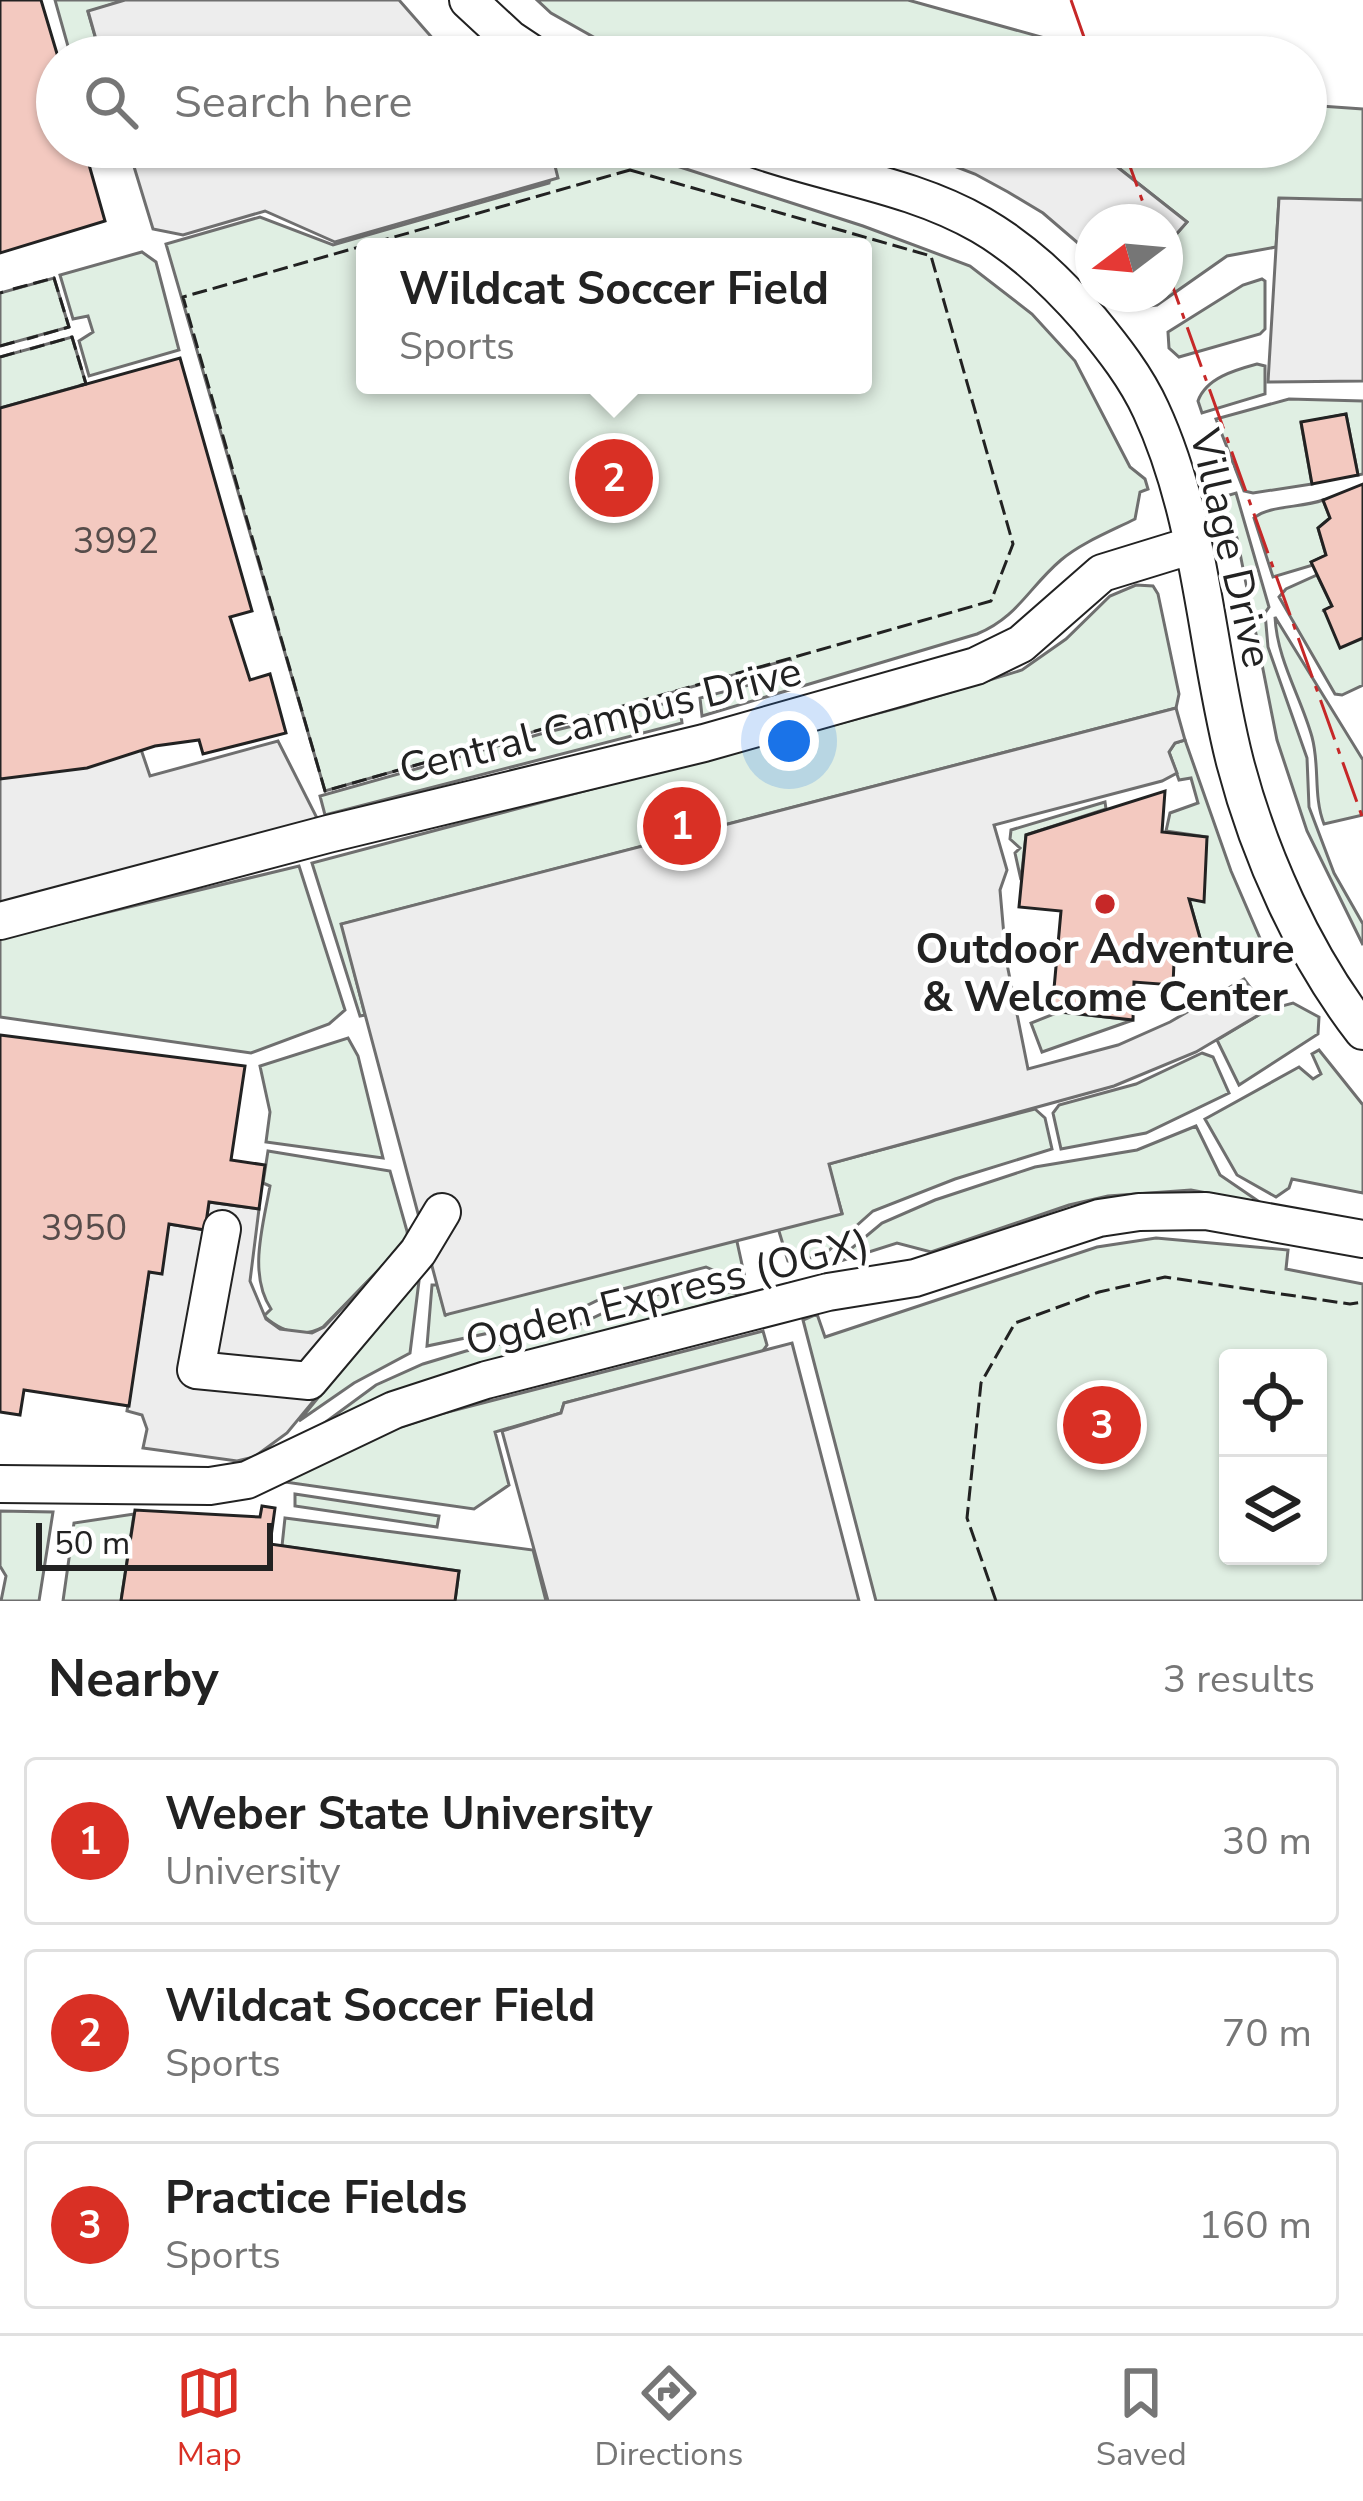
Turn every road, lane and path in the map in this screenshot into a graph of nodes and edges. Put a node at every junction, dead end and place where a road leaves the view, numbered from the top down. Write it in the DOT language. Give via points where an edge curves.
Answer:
graph roads {
  1 [pos="468,0"];
  2 [pos="507,36"];
  3 [pos="813,168"];
  4 [pos="1193,545"];
  5 [pos="0,921"];
  6 [pos="1363,1031"];
  7 [pos="442,1212"];
  8 [pos="222,1228"];
  9 [pos="1363,1239"];
  10 [pos="0,1484"];
  1 -- 2 [label="street"];
  3 -- 4 [label="street, Village Drive" via="921,196 1029,257 1138,385 1169,454"];
  4 -- 5 [label="street, Central Campus Drive" via="1102,573 1021,644 976,666"];
  4 -- 6 [label="street, Village Drive" via="1256,826 1316,957"];
  7 -- 8 [label="street" via="309,1381 196,1370"];
  9 -- 10 [label="street, Ogden Express (OGX)" via="1206,1211 1099,1218 914,1278 828,1292 429,1397 247,1480"];
}
